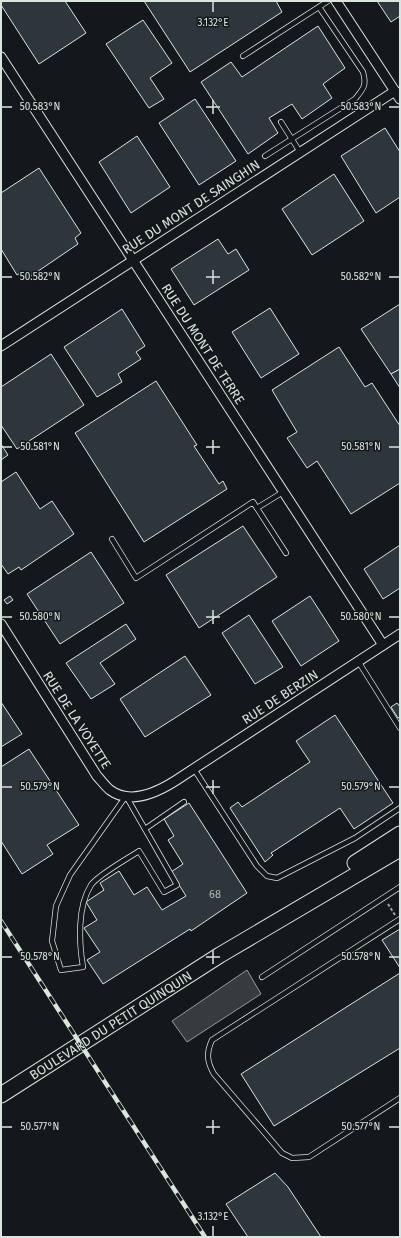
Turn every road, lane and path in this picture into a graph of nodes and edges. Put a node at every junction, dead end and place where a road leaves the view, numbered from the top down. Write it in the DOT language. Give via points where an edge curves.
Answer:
graph roads {
  1 [pos="328,1"];
  2 [pos="336,1"];
  3 [pos="319,7"];
  4 [pos="243,56"];
  5 [pos="1,57"];
  6 [pos="395,91"];
  7 [pos="400,99"];
  8 [pos="281,122"];
  9 [pos="292,139"];
  10 [pos="300,152"];
  11 [pos="265,156"];
  12 [pos="133,260"];
  13 [pos="1,346"];
  14 [pos="283,492"];
  15 [pos="257,508"];
  16 [pos="112,539"];
  17 [pos="286,553"];
  18 [pos="1,624"];
  19 [pos="400,634"];
  20 [pos="382,645"];
  21 [pos="358,661"];
  22 [pos="400,728"];
  23 [pos="194,769"];
  24 [pos="175,781"];
  25 [pos="126,796"];
  26 [pos="184,802"];
  27 [pos="400,808"];
  28 [pos="145,829"];
  29 [pos="400,834"];
  30 [pos="400,848"];
  31 [pos="400,887"];
  32 [pos="384,898"];
  33 [pos="399,919"];
  34 [pos="220,954"];
  35 [pos="262,977"];
  36 [pos="1,1096"];
  37 [pos="400,1098"];
  1 -- 3 [label="lane"];
  2 -- 6 [label="street"];
  3 -- 4 [label="lane"];
  3 -- 9 [label="lane" via="363,72 365,80 363,89 355,99"];
  5 -- 12 [label="street, RUE DU MONT DE TERRE"];
  6 -- 7 [label="street"];
  6 -- 10 [label="street, RUE DU MONT DE SAINGHIN"];
  8 -- 9 [label="lane"];
  9 -- 10 [label="lane"];
  9 -- 11 [label="lane"];
  10 -- 12 [label="street, RUE DU MONT DE SAINGHIN"];
  12 -- 13 [label="street, RUE DU MONT DE SAINGHIN"];
  12 -- 14 [label="street, RUE DU MONT DE TERRE"];
  14 -- 15 [label="lane"];
  14 -- 20 [label="street, RUE DU MONT DE TERRE"];
  15 -- 16 [label="lane" via="254,502 136,578"];
  15 -- 17 [label="lane"];
  18 -- 25 [label="street, RUE DE LA VOYETTE" via="97,776 110,790"];
  19 -- 20 [label="street, RUE DE BERZIN"];
  20 -- 21 [label="street, RUE DE BERZIN"];
  21 -- 22 [label="lane"];
  21 -- 23 [label="street, RUE DE BERZIN"];
  23 -- 24 [label="street, RUE DE BERZIN"];
  23 -- 27 [label="lane" via="257,866 267,876 277,878 355,838"];
  24 -- 25 [label="street, RUE DE LA VOYETTE" via="150,794"];
  25 -- 28 [label="lane"];
  25 -- 28 [label="lane" via="70,875 56,906 52,941 61,970 83,967 80,939 82,910 91,884 139,851 164,892 177,885"];
  26 -- 28 [label="lane"];
  29 -- 34 [label="main road, BOULEVARD DU PETIT QUINQUIN"];
  30 -- 34 [label="main road, BOULEVARD DU PETIT QUINQUIN"];
  31 -- 32 [label="lane"];
  32 -- 33 [label="path"];
  32 -- 35 [label="lane"];
  33 -- 37 [label="lane" via="212,1040 208,1057 209,1066 214,1074 282,1153 292,1158 309,1156"];
  34 -- 36 [label="main road, BOULEVARD DU PETIT QUINQUIN"];
}
